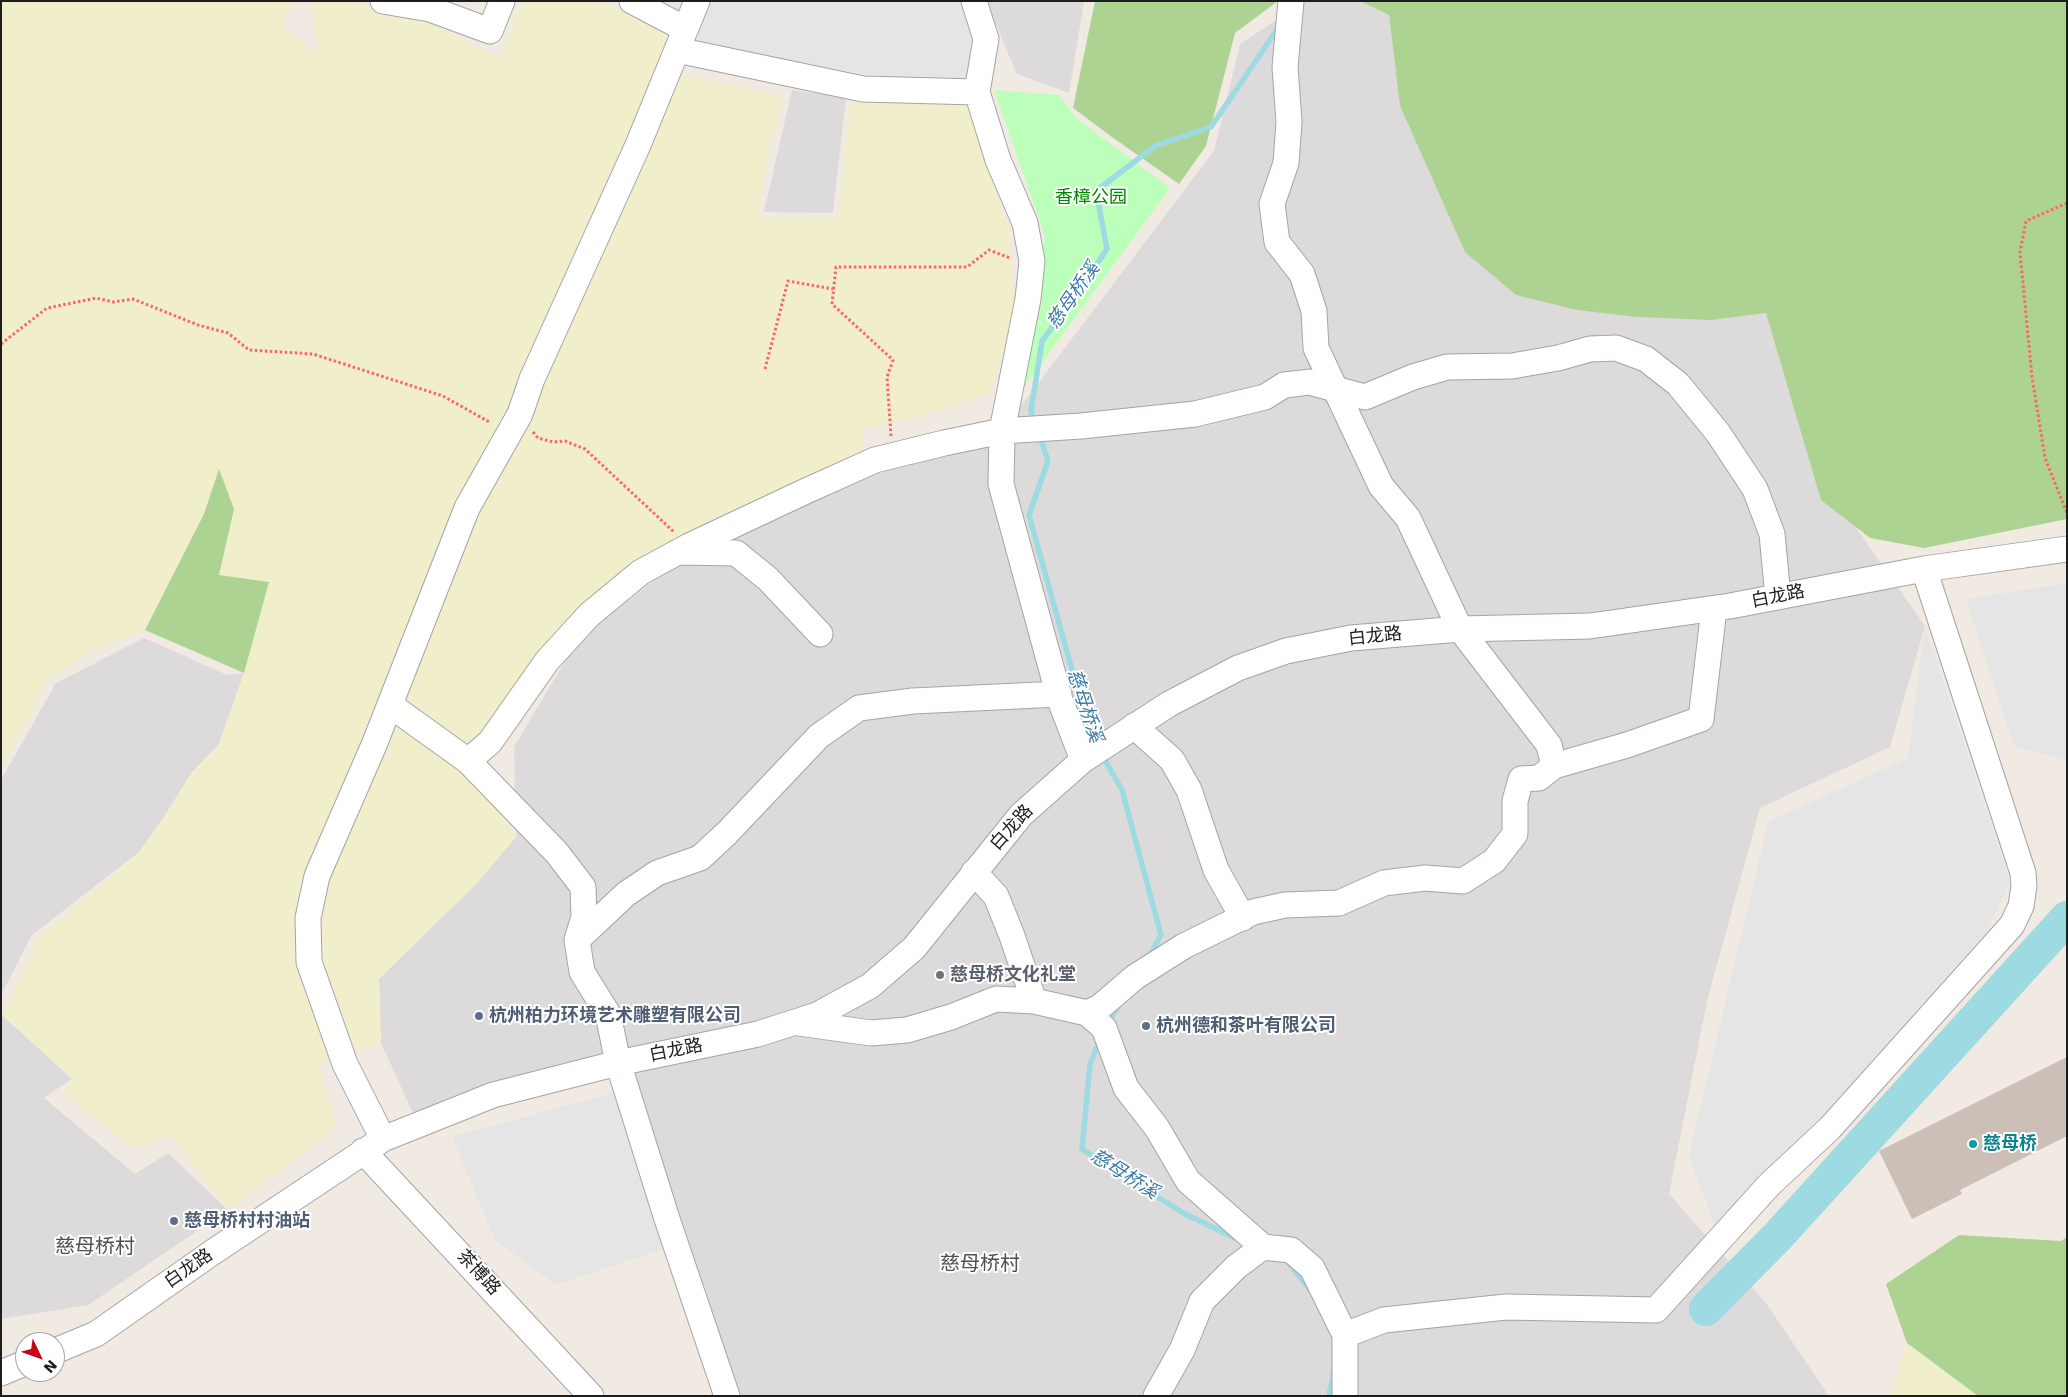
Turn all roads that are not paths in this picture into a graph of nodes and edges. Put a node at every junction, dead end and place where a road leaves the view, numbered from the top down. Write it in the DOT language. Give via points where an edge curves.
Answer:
graph roads {
  1 [pos="383,1"];
  2 [pos="502,1"];
  3 [pos="632,1"];
  4 [pos="697,1"];
  5 [pos="974,1"];
  6 [pos="1291,1"];
  7 [pos="681,39"];
  8 [pos="977,92"];
  9 [pos="1337,391"];
  10 [pos="1002,431"];
  11 [pos="683,549"];
  12 [pos="2067,549"];
  13 [pos="1924,569"];
  14 [pos="1778,597"];
  15 [pos="1714,608"];
  16 [pos="1460,629"];
  17 [pos="820,634"];
  18 [pos="1058,694"];
  19 [pos="390,705"];
  20 [pos="1134,726"];
  21 [pos="1083,760"];
  22 [pos="468,761"];
  23 [pos="1554,766"];
  24 [pos="974,872"];
  25 [pos="1243,918"];
  26 [pos="577,940"];
  27 [pos="1034,1001"];
  28 [pos="1086,1013"];
  29 [pos="797,1022"];
  30 [pos="618,1063"];
  31 [pos="373,1145"];
  32 [pos="1263,1247"];
  33 [pos="1345,1335"];
  34 [pos="65,1347"];
  35 [pos="15,1367"];
  36 [pos="1,1373"];
  37 [pos="591,1396"];
  38 [pos="727,1396"];
  39 [pos="1156,1396"];
  40 [pos="1345,1396"];
  1 -- 2 [label="street" via="430,9 490,31"];
  3 -- 7 [label="street"];
  4 -- 7 [label="street, 茶博路"];
  5 -- 8 [label="street" via="986,39"];
  6 -- 9 [label="street" via="1285,67 1289,122 1286,163 1272,204 1277,242 1302,274 1314,311 1316,348"];
  7 -- 8 [label="street" via="863,89"];
  7 -- 19 [label="street, 茶博路" via="638,145 514,424 467,508"];
  8 -- 10 [label="street" via="998,160 1025,223 1031,267 1028,299"];
  9 -- 10 [label="street" via="1309,382 1284,385 1265,396 1195,414"];
  9 -- 14 [label="street" via="1365,397 1447,367 1512,366 1590,349 1616,348 1646,359 1678,384 1718,433 1755,489 1772,534"];
  9 -- 16 [label="street" via="1381,486 1408,518"];
  10 -- 11 [label="street" via="875,460"];
  10 -- 18 [label="street" via="1001,484"];
  11 -- 17 [label="street" via="736,553 768,579"];
  11 -- 22 [label="street" via="641,572 589,615 547,661 490,742"];
  12 -- 13 [label="street, 白龙路"];
  13 -- 14 [label="street, 白龙路"];
  13 -- 33 [label="street" via="2023,873 2022,906 2012,925 1830,1128 1769,1185 1656,1310 1506,1307 1384,1320"];
  14 -- 15 [label="street, 白龙路"];
  15 -- 16 [label="street, 白龙路" via="1590,626"];
  15 -- 23 [label="street" via="1702,718 1627,745"];
  16 -- 20 [label="street, 白龙路" via="1351,638 1286,651 1238,668 1168,704"];
  16 -- 23 [label="street" via="1549,745"];
  18 -- 21 [label="street"];
  18 -- 26 [label="street" via="912,701 860,708 819,736 700,858 657,873 626,894"];
  19 -- 22 [label="street"];
  19 -- 31 [label="street, 茶博路" via="317,876 308,918 309,962"];
  20 -- 21 [label="street, 白龙路"];
  20 -- 25 [label="street" via="1172,760 1185,783 1216,870"];
  21 -- 24 [label="street, 白龙路" via="1021,815"];
  22 -- 26 [label="street" via="557,853 582,887 584,917"];
  23 -- 25 [label="street" via="1539,778 1521,779 1515,801 1515,834 1494,860 1463,881 1425,878 1384,883 1339,904 1285,905 1253,912"];
  24 -- 27 [label="street" via="996,896"];
  24 -- 29 [label="street, 白龙路" via="914,948 870,986 817,1016"];
  25 -- 28 [label="street" via="1184,946 1135,977 1100,1007"];
  26 -- 30 [label="street" via="582,972 608,1014"];
  27 -- 28 [label="street"];
  27 -- 29 [label="street" via="996,999 951,1018 907,1030 872,1033"];
  28 -- 32 [label="street" via="1104,1028 1126,1088 1157,1128 1188,1181"];
  29 -- 30 [label="street, 白龙路" via="758,1034"];
  30 -- 31 [label="street, 白龙路" via="493,1095"];
  30 -- 38 [label="street"];
  31 -- 34 [label="street, 白龙路" via="96,1334"];
  31 -- 37 [label="street, 茶博路"];
  32 -- 33 [label="street" via="1291,1250 1312,1268"];
  32 -- 39 [label="street" via="1236,1267 1202,1301 1182,1350"];
  33 -- 40 [label="street"];
  35 -- 36 [label="street"];
}
